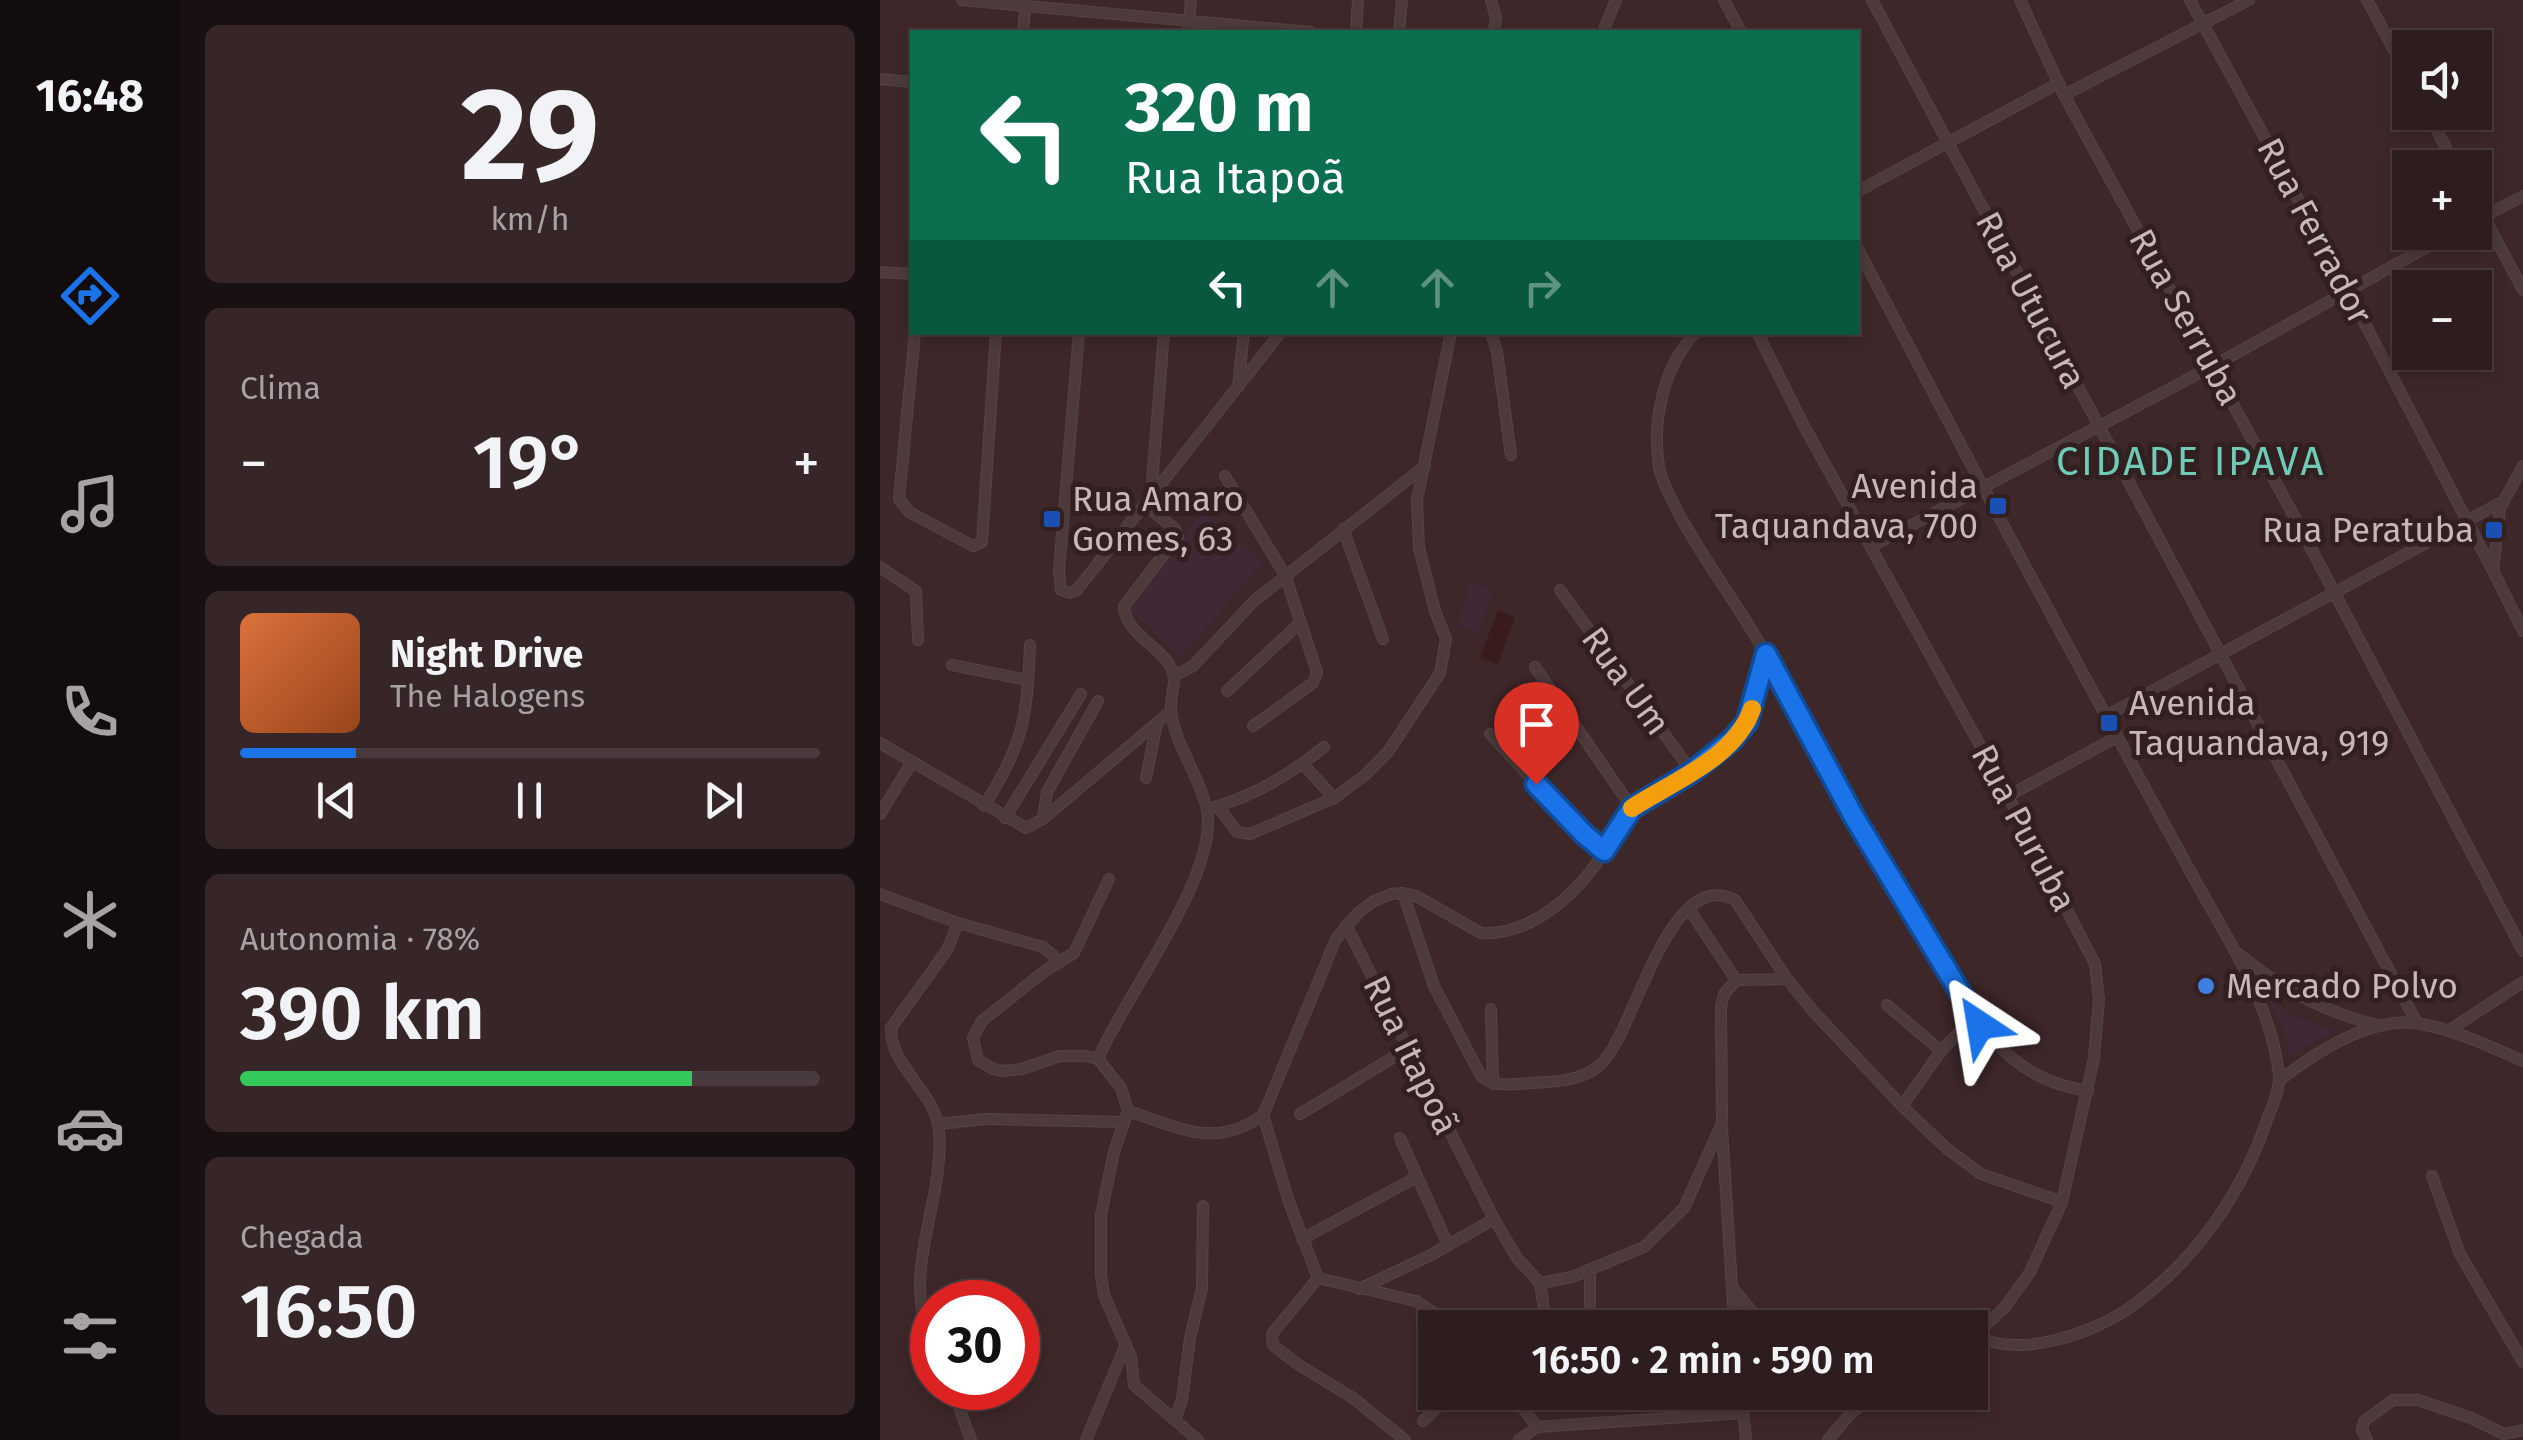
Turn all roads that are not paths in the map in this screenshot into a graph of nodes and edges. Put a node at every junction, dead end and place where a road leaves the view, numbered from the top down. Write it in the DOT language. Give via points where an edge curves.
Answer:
graph roads {
  1 [pos="962,0"];
  2 [pos="1191,0"];
  3 [pos="1358,0"];
  4 [pos="1402,0"];
  5 [pos="1491,0"];
  6 [pos="1616,0"];
  7 [pos="1724,0"];
  8 [pos="1872,0"];
  9 [pos="2020,0"];
  10 [pos="2190,0"];
  11 [pos="2249,0"];
  12 [pos="2366,0"];
  13 [pos="1026,3"];
  14 [pos="2203,24"];
  15 [pos="1189,27"];
  16 [pos="1022,30"];
  17 [pos="1262,30"];
  18 [pos="1356,30"];
  19 [pos="1399,30"];
  20 [pos="1494,30"];
  21 [pos="1605,30"];
  22 [pos="1740,30"];
  23 [pos="2392,47"];
  24 [pos="880,80"];
  25 [pos="910,82"];
  26 [pos="2058,83"];
  27 [pos="2064,96"];
  28 [pos="1948,144"];
  29 [pos="1860,189"];
  30 [pos="2523,196"];
  31 [pos="2492,212"];
  32 [pos="2492,240"];
  33 [pos="2422,250"];
  34 [pos="1860,253"];
  35 [pos="880,272"];
  36 [pos="910,274"];
  37 [pos="2523,290"];
  38 [pos="2348,291"];
  39 [pos="915,335"];
  40 [pos="996,335"];
  41 [pos="1079,335"];
  42 [pos="1164,335"];
  43 [pos="1244,335"];
  44 [pos="1279,335"];
  45 [pos="1452,335"];
  46 [pos="1492,335"];
  47 [pos="1694,335"];
  48 [pos="1758,335"];
  49 [pos="2213,366"];
  50 [pos="1238,388"];
  51 [pos="2098,425"];
  52 [pos="1510,455"];
  53 [pos="1424,466"];
  54 [pos="2523,466"];
  55 [pos="1224,476"];
  56 [pos="1983,487"];
  57 [pos="1148,501"];
  58 [pos="2502,502"];
  59 [pos="2468,522"];
  60 [pos="1343,529"];
  61 [pos="1872,546"];
  62 [pos="880,567"];
  63 [pos="2493,570"];
  64 [pos="1285,576"];
  65 [pos="1560,590"];
  66 [pos="2335,595"];
  67 [pos="1301,622"];
  68 [pos="2523,631"];
  69 [pos="1384,638"];
  70 [pos="918,640"];
  71 [pos="1030,645"];
  72 [pos="2222,652"];
  73 [pos="1766,654"];
  74 [pos="952,664"];
  75 [pos="1535,667"];
  76 [pos="1174,676"];
  77 [pos="1028,680"];
  78 [pos="1227,691"];
  79 [pos="1082,694"];
  80 [pos="1098,701"];
  81 [pos="1171,711"];
  82 [pos="2106,716"];
  83 [pos="1157,722"];
  84 [pos="1253,726"];
  85 [pos="1490,734"];
  86 [pos="2117,737"];
  87 [pos="880,743"];
  88 [pos="1324,748"];
  89 [pos="912,762"];
  90 [pos="1303,764"];
  91 [pos="1692,772"];
  92 [pos="1146,778"];
  93 [pos="2008,796"];
  94 [pos="1334,798"];
  95 [pos="984,806"];
  96 [pos="1212,808"];
  97 [pos="1632,808"];
  98 [pos="880,814"];
  99 [pos="1005,818"];
  100 [pos="1042,819"];
  101 [pos="1604,851"];
  102 [pos="1108,879"];
  103 [pos="880,894"];
  104 [pos="1403,894"];
  105 [pos="1689,909"];
  106 [pos="958,923"];
  107 [pos="1346,925"];
  108 [pos="2235,950"];
  109 [pos="2523,951"];
  110 [pos="1055,965"];
  111 [pos="1787,979"];
  112 [pos="1736,980"];
  113 [pos="2523,982"];
  114 [pos="1888,1005"];
  115 [pos="1491,1008"];
  116 [pos="1974,1017"];
  117 [pos="2417,1022"];
  118 [pos="2379,1025"];
  119 [pos="2448,1031"];
  120 [pos="1407,1049"];
  121 [pos="1941,1051"];
  122 [pos="1098,1059"];
  123 [pos="2523,1061"];
  124 [pos="2280,1080"];
  125 [pos="1493,1084"];
  126 [pos="2088,1092"];
  127 [pos="1902,1106"];
  128 [pos="1300,1114"];
  129 [pos="1263,1115"];
  130 [pos="1125,1117"];
  131 [pos="1722,1123"];
  132 [pos="938,1124"];
  133 [pos="1400,1138"];
  134 [pos="2432,1176"];
  135 [pos="1417,1177"];
  136 [pos="2062,1202"];
  137 [pos="1204,1206"];
  138 [pos="1494,1218"];
  139 [pos="1302,1239"];
  140 [pos="1448,1246"];
  141 [pos="1590,1270"];
  142 [pos="1318,1278"];
  143 [pos="920,1280"];
  144 [pos="1540,1282"];
  145 [pos="1732,1287"];
  146 [pos="1359,1290"];
  147 [pos="1429,1310"];
  148 [pos="1544,1310"];
  149 [pos="1590,1310"];
  150 [pos="1734,1310"];
  151 [pos="1752,1310"];
  152 [pos="1988,1323"];
  153 [pos="1988,1342"];
  154 [pos="1126,1344"];
  155 [pos="2523,1362"];
  156 [pos="1109,1385"];
  157 [pos="1134,1385"];
  158 [pos="960,1410"];
  159 [pos="1434,1410"];
  160 [pos="1524,1410"];
  161 [pos="1743,1410"];
  162 [pos="1858,1410"];
  163 [pos="1743,1413"];
  164 [pos="1176,1417"];
  165 [pos="1423,1421"];
  166 [pos="1536,1428"];
  167 [pos="2523,1430"];
  168 [pos="971,1440"];
  169 [pos="1086,1440"];
  170 [pos="1198,1440"];
  171 [pos="1405,1440"];
  172 [pos="1519,1440"];
  173 [pos="1746,1440"];
  174 [pos="1828,1440"];
  175 [pos="2367,1440"];
  1 -- 13 [label="street"];
  2 -- 15 [label="street"];
  3 -- 18 [label="street"];
  4 -- 19 [label="street"];
  5 -- 20 [label="street"];
  6 -- 21 [label="street"];
  7 -- 22 [label="street"];
  8 -- 28 [label="street, Rua Utucura"];
  9 -- 26 [label="street, Rua Serruba"];
  10 -- 14 [label="street, Rua Ferrador"];
  11 -- 14 [label="street"];
  12 -- 23 [label="street"];
  13 -- 15 [label="street"];
  13 -- 16 [label="street"];
  14 -- 27 [label="street"];
  14 -- 38 [label="street, Rua Ferrador"];
  15 -- 17 [label="street"];
  24 -- 25 [label="street"];
  26 -- 27 [label="street, Rua Serruba"];
  26 -- 28 [label="street"];
  27 -- 49 [label="street, Rua Serruba"];
  28 -- 29 [label="street"];
  28 -- 51 [label="street, Rua Utucura"];
  30 -- 31 [label="street"];
  32 -- 37 [label="street"];
  33 -- 38 [label="street"];
  34 -- 56 [label="street"];
  35 -- 36 [label="street"];
  38 -- 49 [label="street"];
  38 -- 59 [label="street, Rua Ferrador"];
  39 -- 40 [label="street" via="902,507 973,546 982,542"];
  41 -- 57 [label="street" via="1059,570 1064,593 1076,591"];
  42 -- 57 [label="street"];
  43 -- 50 [label="street"];
  44 -- 50 [label="street"];
  45 -- 53 [label="street"];
  46 -- 52 [label="street"];
  47 -- 73 [label="street" via="1666,381 1657,435 1660,470 1695,544"];
  48 -- 61 [label="street, Rua Puruba"];
  49 -- 51 [label="street"];
  49 -- 66 [label="street, Rua Serruba"];
  50 -- 57 [label="street"];
  51 -- 56 [label="street"];
  51 -- 72 [label="street, Rua Utucura"];
  53 -- 60 [label="street"];
  53 -- 94 [label="street" via="1419,548 1446,638 1444,660 1388,752"];
  54 -- 58 [label="street"];
  55 -- 64 [label="street"];
  56 -- 61 [label="street"];
  56 -- 82 [label="street"];
  57 -- 76 [label="street" via="1178,536 1124,613"];
  58 -- 59 [label="street"];
  58 -- 63 [label="street"];
  59 -- 63 [label="street, Rua Ferrador"];
  59 -- 66 [label="street"];
  60 -- 64 [label="street"];
  60 -- 69 [label="street"];
  61 -- 93 [label="street, Rua Puruba"];
  62 -- 70 [label="street" via="916,591"];
  63 -- 68 [label="street, Rua Ferrador"];
  64 -- 67 [label="street"];
  64 -- 76 [label="street" via="1193,666"];
  65 -- 91 [label="street, Rua Um"];
  66 -- 72 [label="street"];
  66 -- 109 [label="street, Rua Serruba"];
  67 -- 78 [label="street"];
  67 -- 84 [label="street" via="1316,678"];
  71 -- 77 [label="street"];
  72 -- 82 [label="street"];
  72 -- 117 [label="street, Rua Utucura"];
  73 -- 91 [label="street" via="1747,722"];
  73 -- 116 [label="street"];
  74 -- 77 [label="street"];
  75 -- 97 [label="street"];
  76 -- 81 [label="street"];
  77 -- 95 [label="street" via="1024,728"];
  79 -- 99 [label="street"];
  80 -- 100 [label="street" via="1044,798"];
  81 -- 83 [label="street"];
  81 -- 96 [label="street"];
  82 -- 86 [label="street"];
  83 -- 92 [label="street"];
  83 -- 100 [label="street"];
  85 -- 101 [label="street"];
  86 -- 93 [label="street"];
  86 -- 108 [label="street"];
  87 -- 89 [label="street"];
  88 -- 90 [label="street"];
  89 -- 95 [label="street"];
  89 -- 98 [label="street"];
  90 -- 94 [label="street"];
  90 -- 96 [label="street"];
  91 -- 97 [label="street"];
  93 -- 126 [label="street, Rua Puruba" via="2095,964 2098,1024"];
  94 -- 96 [label="street" via="1250,834 1237,832"];
  95 -- 99 [label="street"];
  96 -- 122 [label="street" via="1200,862 1172,926"];
  97 -- 101 [label="street"];
  99 -- 100 [label="street" via="1026,828"];
  101 -- 104 [label="street" via="1580,886 1554,907 1488,933"];
  102 -- 110 [label="street" via="1080,944"];
  103 -- 106 [label="street"];
  104 -- 107 [label="street" via="1374,901"];
  104 -- 125 [label="street" via="1434,986 1481,1076"];
  105 -- 111 [label="street" via="1711,896 1735,900"];
  105 -- 112 [label="street"];
  105 -- 125 [label="street" via="1656,955 1616,1045 1600,1065 1570,1080"];
  106 -- 110 [label="street" via="1043,948 1055,956"];
  106 -- 132 [label="street" via="947,950 891,1028 895,1049"];
  107 -- 120 [label="street, Rua Itapoã"];
  107 -- 129 [label="street"];
  108 -- 118 [label="street" via="2289,990"];
  108 -- 124 [label="street" via="2268,1029"];
  110 -- 122 [label="street" via="982,1020 973,1038 975,1055 1003,1071 1074,1054"];
  111 -- 112 [label="street"];
  111 -- 127 [label="street"];
  112 -- 131 [label="street" via="1721,1006"];
  113 -- 119 [label="street"];
  114 -- 121 [label="street"];
  115 -- 125 [label="street"];
  116 -- 121 [label="street"];
  116 -- 126 [label="street" via="2033,1075"];
  117 -- 118 [label="street"];
  117 -- 119 [label="street"];
  118 -- 124 [label="street"];
  119 -- 123 [label="street"];
  120 -- 128 [label="street"];
  120 -- 138 [label="street, Rua Itapoã"];
  121 -- 127 [label="street"];
  122 -- 130 [label="street" via="1118,1081"];
  124 -- 153 [label="street" via="2235,1194 2192,1251 2145,1297 2120,1316 2073,1335"];
  126 -- 136 [label="street, Rua Puruba"];
  127 -- 136 [label="street" via="1980,1174"];
  129 -- 130 [label="street" via="1211,1136"];
  129 -- 139 [label="street"];
  130 -- 132 [label="street"];
  130 -- 154 [label="street" via="1100,1232 1104,1295"];
  131 -- 141 [label="street" via="1684,1208 1667,1228 1644,1247"];
  131 -- 145 [label="street"];
  132 -- 143 [label="street"];
  133 -- 135 [label="street"];
  134 -- 155 [label="street" via="2460,1254"];
  135 -- 139 [label="street"];
  135 -- 140 [label="street"];
  136 -- 152 [label="street, Rua Puruba" via="2030,1272"];
  137 -- 164 [label="street" via="1202,1288"];
  138 -- 140 [label="street"];
  138 -- 144 [label="street, Rua Itapoã"];
  139 -- 142 [label="street"];
  140 -- 146 [label="street"];
  141 -- 144 [label="street"];
  141 -- 149 [label="street"];
  142 -- 146 [label="street"];
  142 -- 171 [label="street" via="1272,1334 1273,1345"];
  144 -- 148 [label="street"];
  145 -- 150 [label="street"];
  145 -- 151 [label="street"];
  146 -- 147 [label="street"];
  154 -- 156 [label="street"];
  154 -- 157 [label="street"];
  156 -- 157 [label="street"];
  156 -- 169 [label="street"];
  157 -- 164 [label="street"];
  158 -- 168 [label="street"];
  159 -- 165 [label="street"];
  160 -- 166 [label="street"];
  161 -- 163 [label="street"];
  162 -- 174 [label="street"];
  163 -- 166 [label="street"];
  163 -- 173 [label="street"];
  164 -- 170 [label="street"];
  166 -- 172 [label="street"];
  167 -- 175 [label="street" via="2504,1434 2418,1400 2393,1400 2364,1421"];
}
